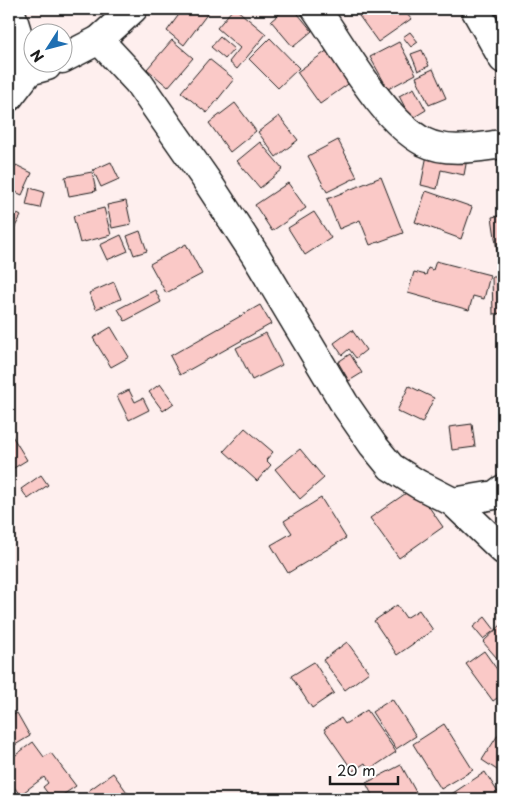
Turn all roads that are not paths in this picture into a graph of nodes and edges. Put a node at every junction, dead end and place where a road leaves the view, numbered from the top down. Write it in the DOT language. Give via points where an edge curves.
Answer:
graph roads {
  1 [pos="10,9"];
  2 [pos="133,9"];
  3 [pos="316,9"];
  4 [pos="475,9"];
  5 [pos="99,40"];
  6 [pos="22,48"];
  7 [pos="72,54"];
  8 [pos="503,59"];
  9 [pos="28,72"];
  10 [pos="9,97"];
  11 [pos="503,144"];
  12 [pos="503,489"];
  13 [pos="453,502"];
  14 [pos="503,550"];
  1 -- 6 [label="street"];
  2 -- 5 [label="street"];
  3 -- 11 [label="street" via="376,95 401,124 425,142 466,149"];
  4 -- 8 [label="street"];
  5 -- 7 [label="street"];
  5 -- 13 [label="street" via="138,82 205,178 344,403 373,444 391,466"];
  9 -- 10 [label="street"];
  12 -- 13 [label="street" via="495,494"];
  13 -- 14 [label="street"];
}
